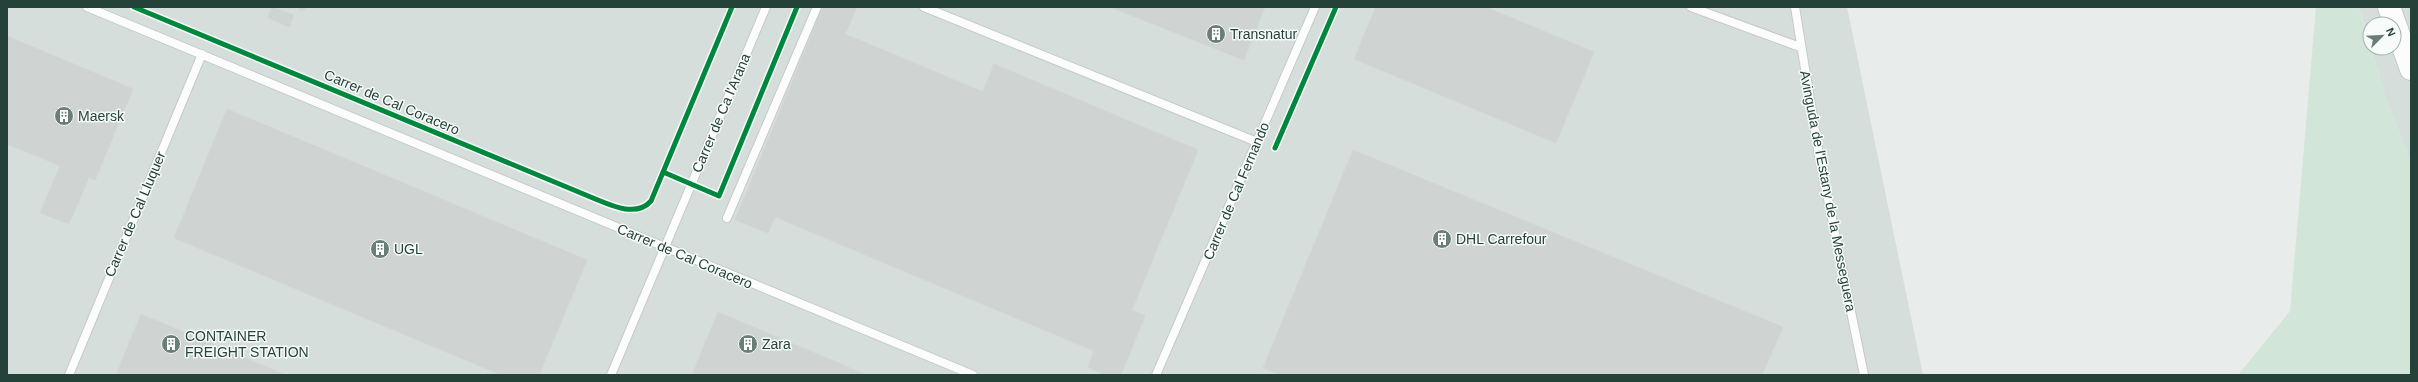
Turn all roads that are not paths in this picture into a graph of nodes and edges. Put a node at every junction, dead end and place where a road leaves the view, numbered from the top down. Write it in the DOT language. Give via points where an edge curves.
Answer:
graph roads {
  1 [pos="87,7"];
  2 [pos="766,7"];
  3 [pos="817,7"];
  4 [pos="924,7"];
  5 [pos="1315,7"];
  6 [pos="1691,7"];
  7 [pos="1795,7"];
  8 [pos="2389,7"];
  9 [pos="1800,47"];
  10 [pos="202,54"];
  11 [pos="2411,68"];
  12 [pos="1257,142"];
  13 [pos="727,218"];
  14 [pos="664,248"];
  15 [pos="69,375"];
  16 [pos="611,375"];
  17 [pos="973,375"];
  18 [pos="1156,375"];
  19 [pos="1864,375"];
  1 -- 10 [label="lane, Carrer de Cal Coracero"];
  2 -- 14 [label="lane, Carrer de Ca l'Arana"];
  3 -- 13 [label="lane"];
  4 -- 12 [label="lane"];
  5 -- 12 [label="lane, Carrer de Cal Fernando"];
  6 -- 9 [label="lane"];
  7 -- 9 [label="lane, Avinguda de l'Estany de la Messeguera"];
  8 -- 11 [label="main road"];
  9 -- 19 [label="lane, Avinguda de l'Estany de la Messeguera"];
  10 -- 14 [label="lane, Carrer de Cal Coracero"];
  10 -- 15 [label="lane, Carrer de Cal Lluquer"];
  12 -- 18 [label="lane, Carrer de Cal Fernando"];
  14 -- 16 [label="lane, Carrer de Ca l'Arana"];
  14 -- 17 [label="lane, Carrer de Cal Coracero"];
}
